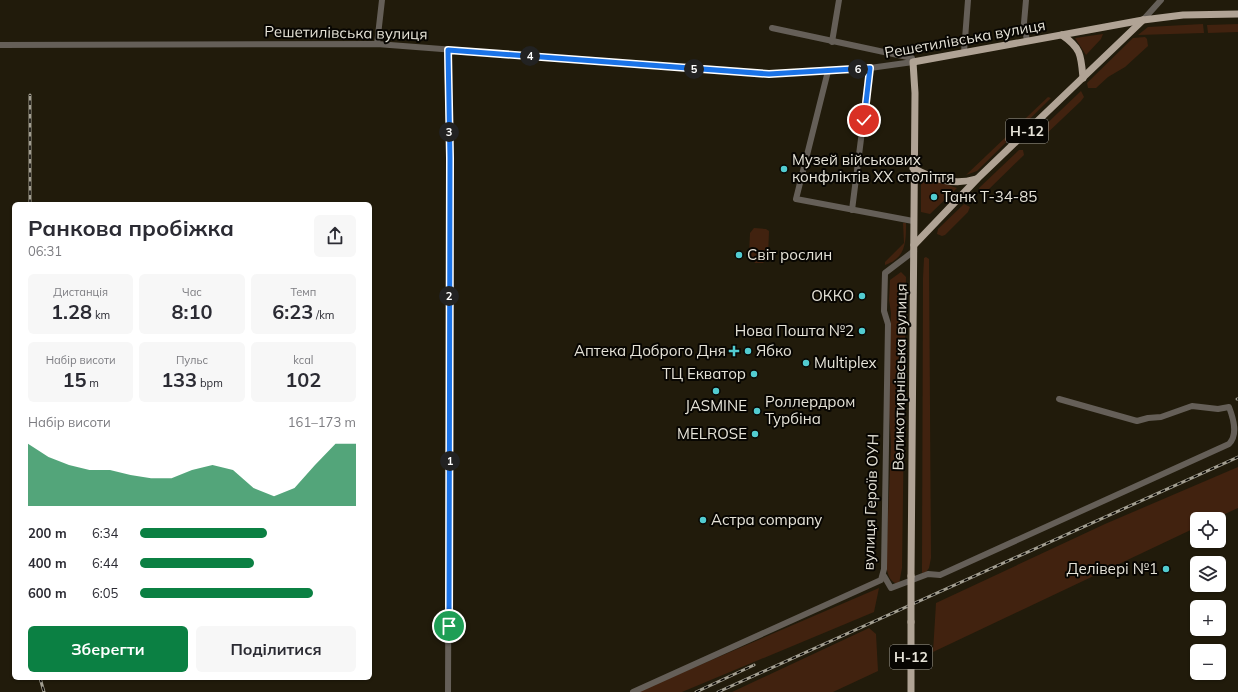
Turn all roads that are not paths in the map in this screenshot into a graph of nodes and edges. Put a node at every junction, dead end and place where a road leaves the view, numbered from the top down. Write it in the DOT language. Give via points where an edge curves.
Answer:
graph roads {
  1 [pos="382,0"];
  2 [pos="839,0"];
  3 [pos="968,0"];
  4 [pos="1026,0"];
  5 [pos="1162,0"];
  6 [pos="1238,14"];
  7 [pos="1143,20"];
  8 [pos="772,28"];
  9 [pos="1062,35"];
  10 [pos="1027,41"];
  11 [pos="832,42"];
  12 [pos="377,44"];
  13 [pos="0,45"];
  14 [pos="448,50"];
  15 [pos="964,52"];
  16 [pos="912,62"];
  17 [pos="870,68"];
  18 [pos="828,71"];
  19 [pos="1083,78"];
  20 [pos="914,168"];
  21 [pos="978,178"];
  22 [pos="852,210"];
  23 [pos="913,221"];
  24 [pos="914,248"];
  25 [pos="1059,399"];
  26 [pos="884,576"];
  27 [pos="448,692"];
  28 [pos="633,692"];
  29 [pos="911,692"];
  1 -- 12 [label="street"];
  2 -- 11 [label="street"];
  3 -- 15 [label="street"];
  4 -- 10 [label="street" via="1024,23"];
  5 -- 7 [label="street"];
  6 -- 7 [label="main road, Решетилівська вулиця"];
  7 -- 9 [label="main road, Решетилівська вулиця"];
  7 -- 19 [label="main road, Н-12"];
  8 -- 11 [label="street"];
  9 -- 10 [label="main road, Решетилівська вулиця"];
  9 -- 19 [label="main road" via="1079,50"];
  10 -- 15 [label="main road, Решетилівська вулиця"];
  11 -- 16 [label="street" via="912,58"];
  12 -- 13 [label="street, Решетилівська вулиця"];
  12 -- 14 [label="street, Решетилівська вулиця"];
  14 -- 18 [label="street, Решетилівська вулиця" via="739,73"];
  14 -- 27 [label="street"];
  15 -- 16 [label="main road, Решетилівська вулиця"];
  16 -- 17 [label="street, Решетилівська вулиця"];
  16 -- 20 [label="main road, Великотирнівська вулиця / Н-12" via="915,80"];
  17 -- 18 [label="street, Решетилівська вулиця"];
  17 -- 22 [label="street"];
  18 -- 22 [label="street" via="796,199"];
  19 -- 21 [label="main road, Н-12"];
  20 -- 21 [label="main road" via="947,182"];
  20 -- 23 [label="main road, Великотирнівська вулиця / Н-12"];
  21 -- 24 [label="main road, Н-12"];
  22 -- 23 [label="street"];
  23 -- 24 [label="main road, Великотирнівська вулиця / Н-12"];
  24 -- 26 [label="street, вулиця Героїв ОУН" via="885,273 884,311 888,324"];
  24 -- 29 [label="main road, Великотирнівська вулиця / Н-12, bridge"];
  25 -- 26 [label="street" via="1137,421 1161,417 1192,406 1218,409 1229,407 1238,434 1229,444 940,575 928,574 891,588"];
  26 -- 28 [label="street, вулиця Героїв ОУН" via="881,580"];
}
